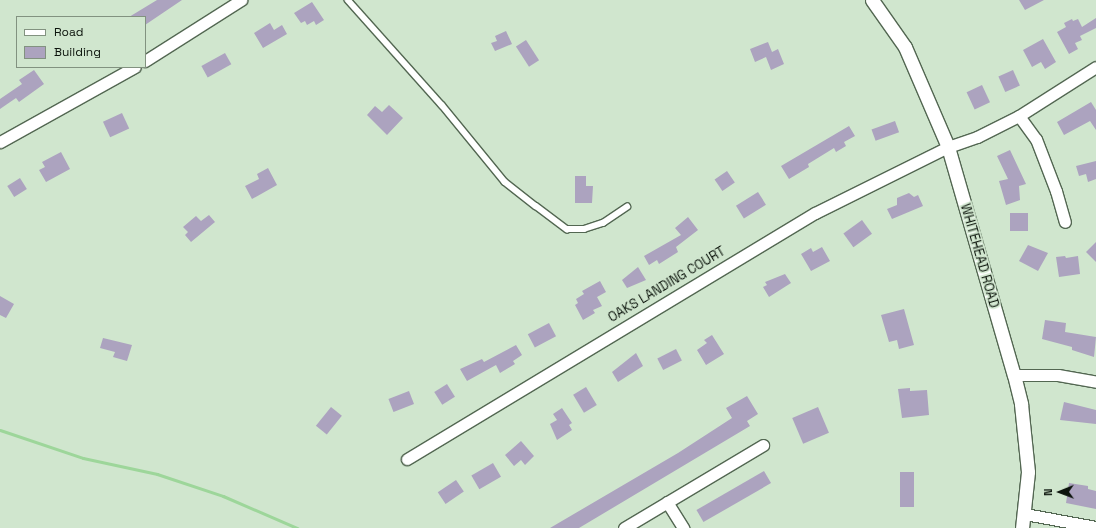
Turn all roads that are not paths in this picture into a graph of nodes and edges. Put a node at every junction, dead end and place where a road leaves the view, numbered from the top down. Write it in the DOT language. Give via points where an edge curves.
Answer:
graph roads {
  1 [pos="241,0"];
  2 [pos="348,0"];
  3 [pos="872,0"];
  4 [pos="146,60"];
  5 [pos="133,68"];
  6 [pos="1096,68"];
  7 [pos="1019,116"];
  8 [pos="0,142"];
  9 [pos="948,146"];
  10 [pos="626,207"];
  11 [pos="1065,222"];
  12 [pos="1014,375"];
  13 [pos="1096,382"];
  14 [pos="763,445"];
  15 [pos="407,459"];
  16 [pos="667,502"];
  17 [pos="1025,514"];
  18 [pos="1096,527"];
  19 [pos="624,528"];
  20 [pos="683,528"];
  21 [pos="1022,528"];
  1 -- 4 [label="street"];
  2 -- 10 [label="lane" via="442,105 505,182 566,229 584,229 603,223"];
  3 -- 9 [label="street, WHITEHEAD ROAD" via="905,47"];
  5 -- 8 [label="street"];
  6 -- 7 [label="street, OAKS LANDING COURT"];
  7 -- 9 [label="street, OAKS LANDING COURT" via="977,137"];
  7 -- 11 [label="street" via="1036,139"];
  9 -- 12 [label="street, WHITEHEAD ROAD"];
  9 -- 15 [label="street, OAKS LANDING COURT" via="815,214"];
  12 -- 13 [label="street" via="1058,375"];
  12 -- 17 [label="street, WHITEHEAD ROAD" via="1021,404 1028,472"];
  14 -- 16 [label="street"];
  16 -- 19 [label="street"];
  16 -- 20 [label="street"];
  17 -- 18 [label="street"];
  17 -- 21 [label="street, WHITEHEAD ROAD"];
}
